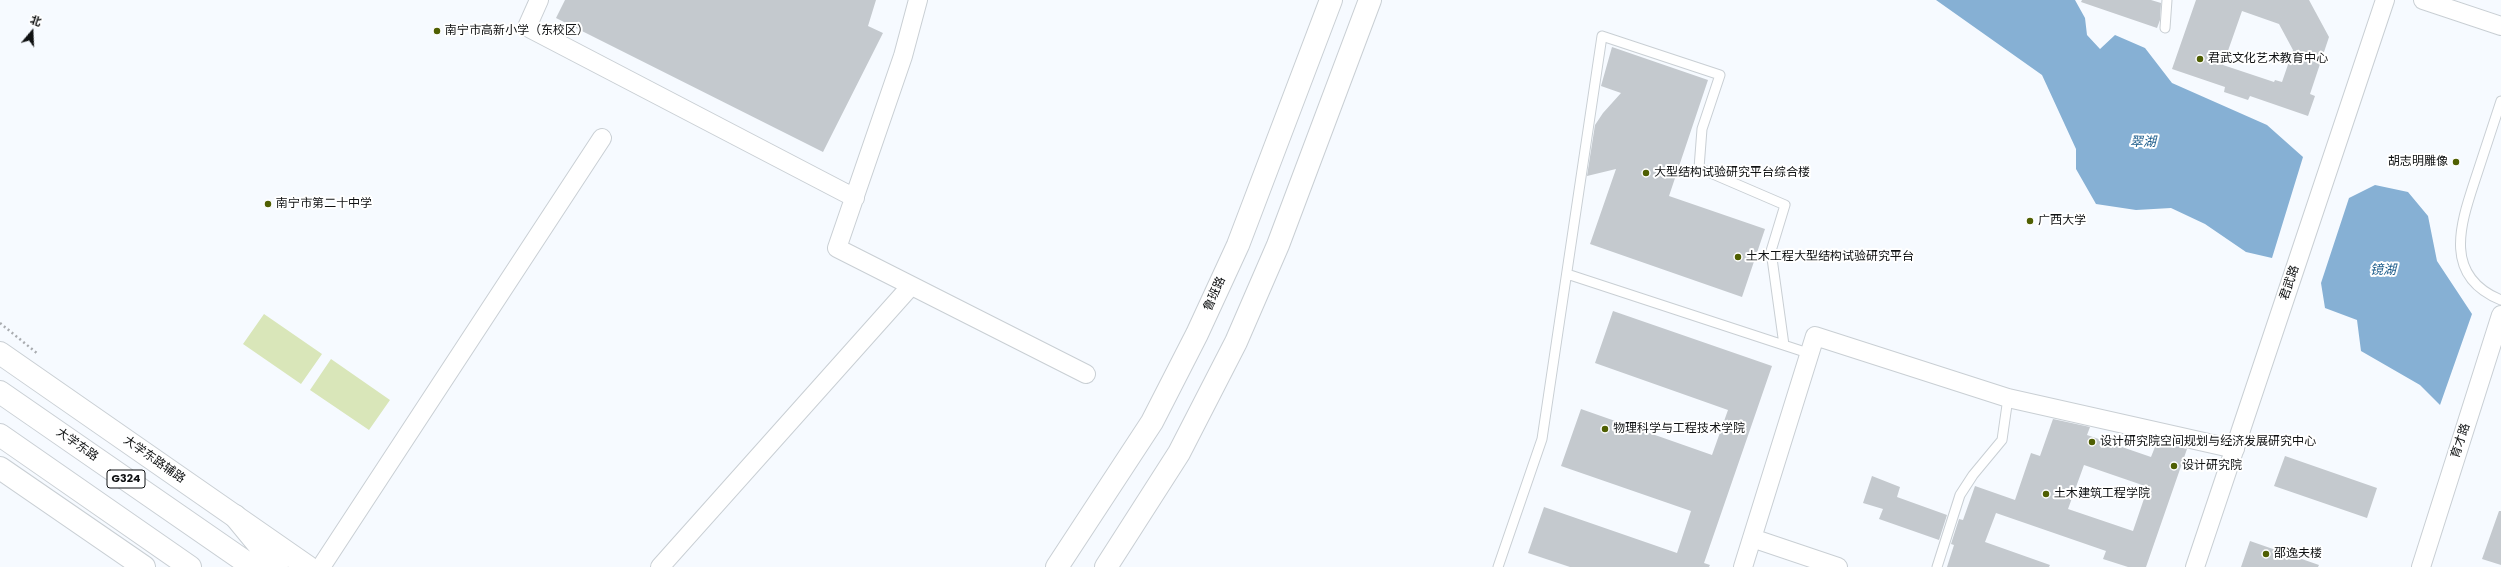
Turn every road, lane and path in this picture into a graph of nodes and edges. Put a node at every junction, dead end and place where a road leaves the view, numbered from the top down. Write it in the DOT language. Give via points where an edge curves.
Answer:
graph roads {
  1 [pos="539,0"];
  2 [pos="918,0"];
  3 [pos="1331,0"];
  4 [pos="1370,0"];
  5 [pos="2167,0"];
  6 [pos="2385,0"];
  7 [pos="2423,0"];
  8 [pos="2501,26"];
  9 [pos="2165,28"];
  10 [pos="2501,101"];
  11 [pos="602,138"];
  12 [pos="855,198"];
  13 [pos="1567,274"];
  14 [pos="910,287"];
  15 [pos="2501,300"];
  16 [pos="2501,315"];
  17 [pos="1784,345"];
  18 [pos="0,352"];
  19 [pos="1811,354"];
  20 [pos="1086,374"];
  21 [pos="0,392"];
  22 [pos="2008,398"];
  23 [pos="0,435"];
  24 [pos="2235,449"];
  25 [pos="0,468"];
  26 [pos="235,516"];
  27 [pos="1752,538"];
  28 [pos="185,565"];
  29 [pos="144,567"];
  30 [pos="253,567"];
  31 [pos="277,567"];
  32 [pos="308,567"];
  33 [pos="321,567"];
  34 [pos="660,567"];
  35 [pos="1057,567"];
  36 [pos="1106,567"];
  37 [pos="1498,567"];
  38 [pos="1743,567"];
  39 [pos="1838,567"];
  40 [pos="1937,567"];
  41 [pos="2195,567"];
  42 [pos="2421,567"];
  1 -- 12 [label="street" via="527,27"];
  2 -- 12 [label="street" via="903,56"];
  3 -- 35 [label="main road, 鲁班路" via="1238,245 1197,334 1152,422"];
  4 -- 36 [label="main road" via="1278,245 1236,342 1179,453"];
  5 -- 9 [label="lane"];
  6 -- 24 [label="street, 君武路"];
  7 -- 8 [label="street"];
  10 -- 15 [label="lane" via="2462,218 2459,244 2466,269 2473,280"];
  11 -- 33 [label="street"];
  12 -- 14 [label="street" via="837,248"];
  13 -- 17 [label="lane"];
  13 -- 17 [label="lane" via="1602,36 1720,75 1702,128 1699,168 1785,205 1771,251"];
  13 -- 37 [label="lane" via="1542,439"];
  14 -- 20 [label="street"];
  14 -- 34 [label="street"];
  16 -- 42 [label="street, 育才路"];
  17 -- 19 [label="lane"];
  18 -- 26 [label="main road, 大学东路辅路"];
  19 -- 22 [label="street" via="1815,336"];
  19 -- 27 [label="street"];
  21 -- 30 [label="main road, 大学东路 / G324"];
  22 -- 24 [label="street"];
  22 -- 40 [label="lane" via="2002,440 1960,495"];
  23 -- 28 [label="main road, G324"];
  24 -- 41 [label="street, 君武路"];
  25 -- 29 [label="main road"];
  26 -- 31 [label="main road"];
  26 -- 32 [label="main road, 大学东路辅路"];
  27 -- 38 [label="street"];
  27 -- 39 [label="street"];
}
